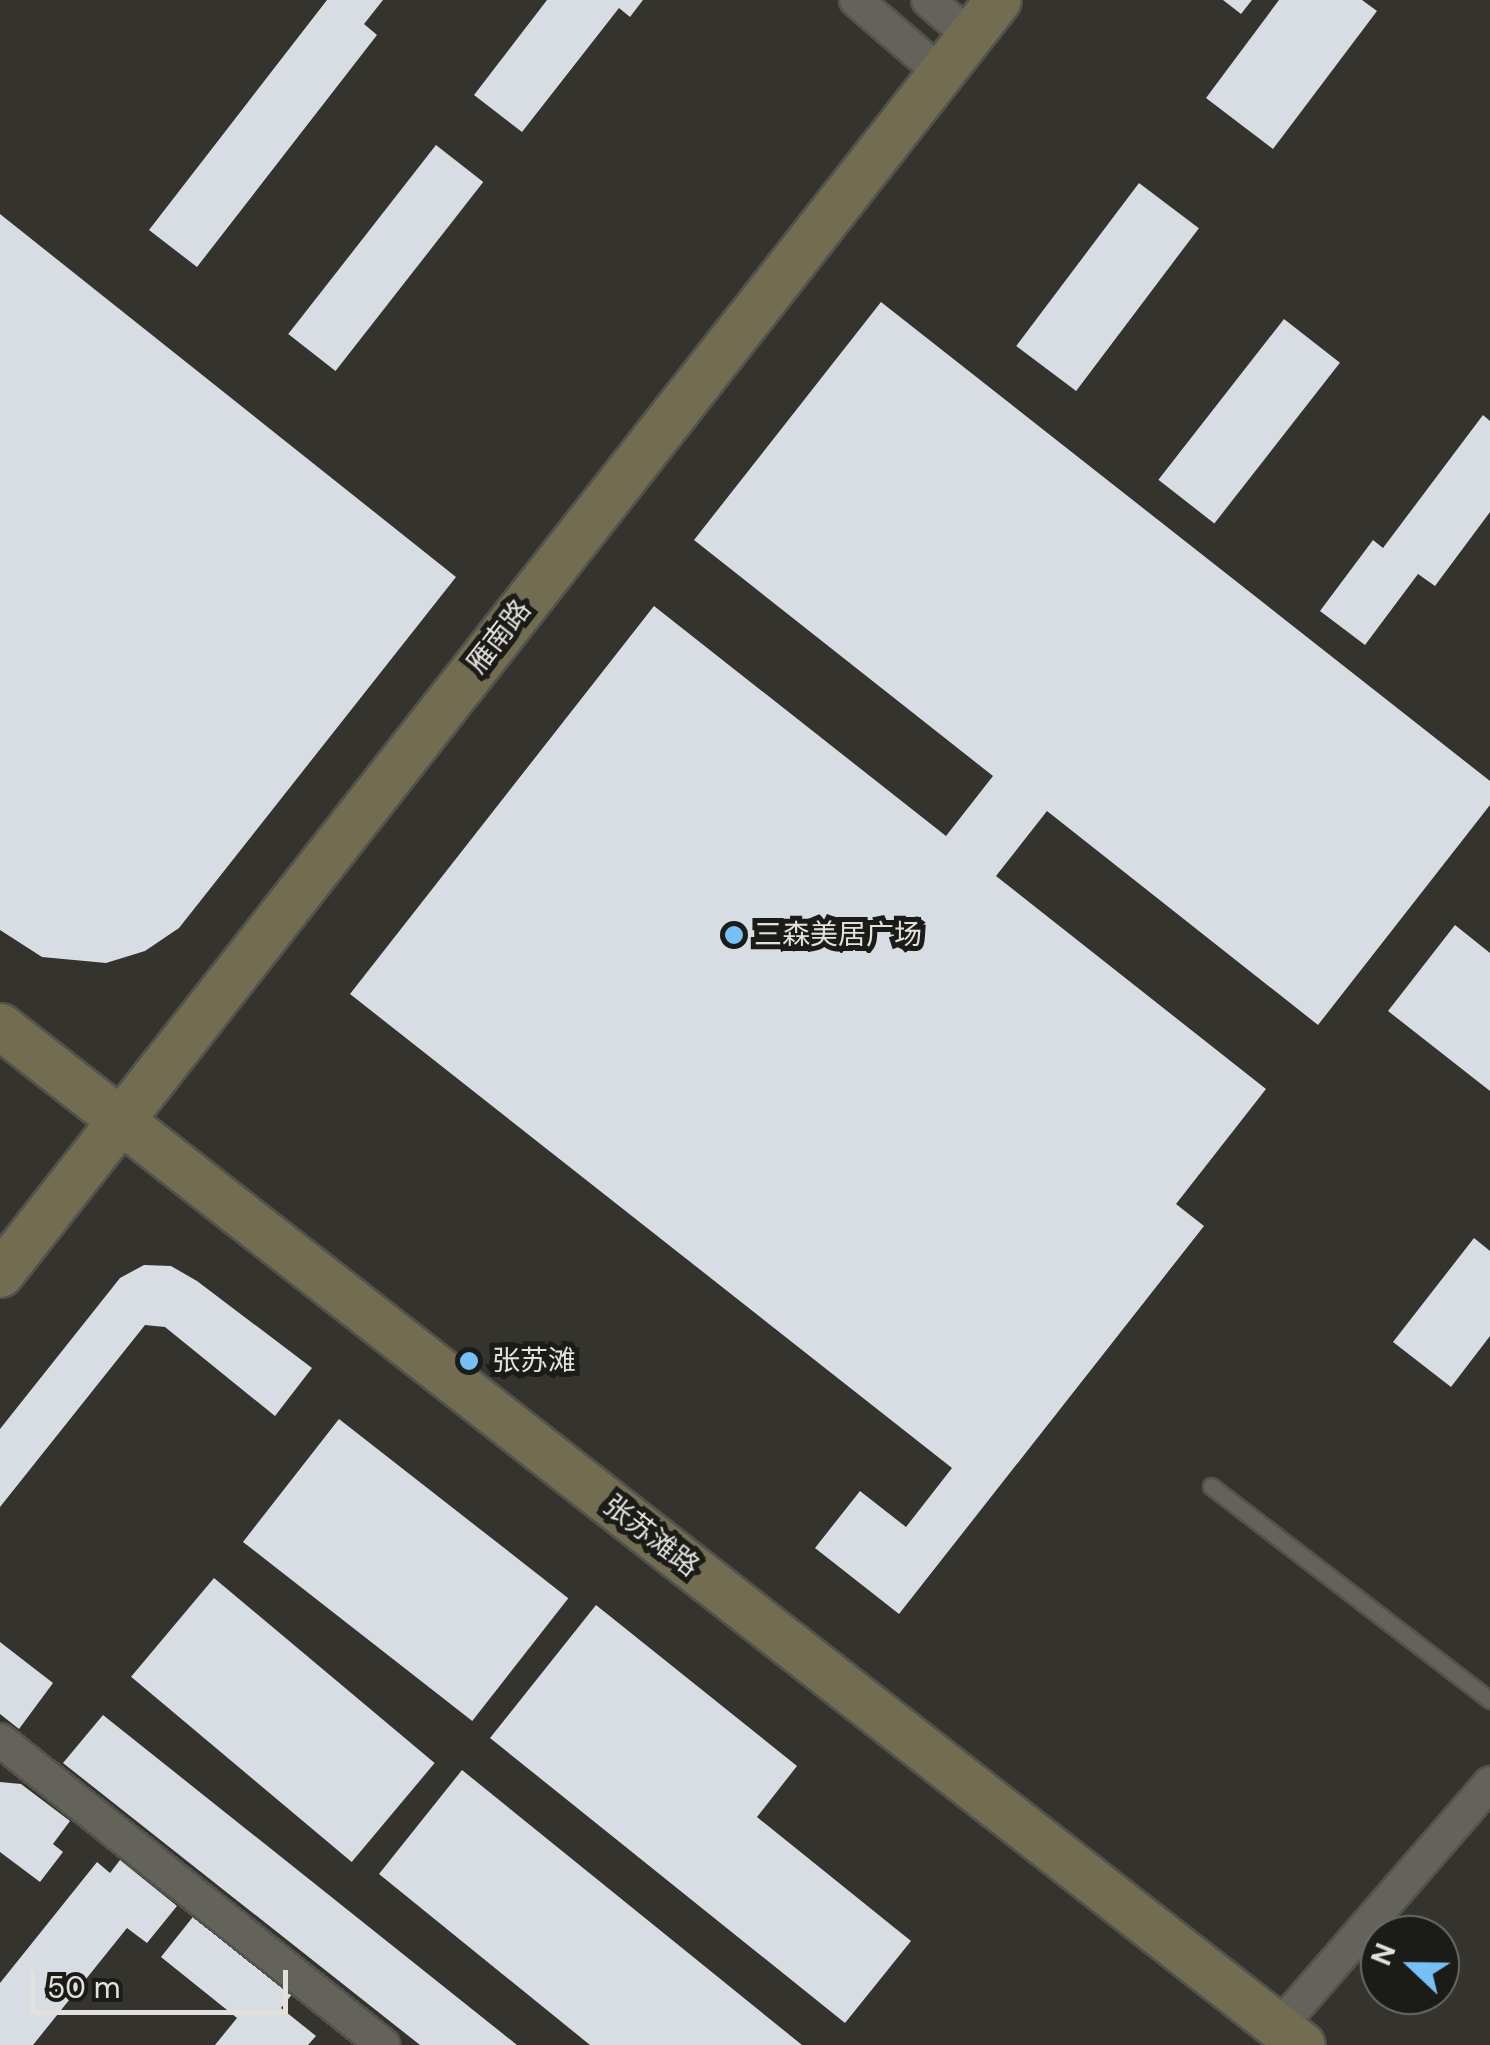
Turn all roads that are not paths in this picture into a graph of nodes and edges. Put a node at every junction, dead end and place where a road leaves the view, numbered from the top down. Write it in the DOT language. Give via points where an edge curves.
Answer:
graph roads {
  1 [pos="856,0"];
  2 [pos="928,0"];
  3 [pos="998,0"];
  4 [pos="970,36"];
  5 [pos="941,72"];
  6 [pos="0,1026"];
  7 [pos="120,1121"];
  8 [pos="0,1274"];
  9 [pos="1211,1486"];
  10 [pos="1490,1700"];
  11 [pos="0,1740"];
  12 [pos="1490,1783"];
  13 [pos="1281,2039"];
  14 [pos="383,2045"];
  1 -- 5 [label="street"];
  2 -- 4 [label="street"];
  3 -- 4 [label="main road, 雁南路"];
  4 -- 5 [label="main road, 雁南路"];
  5 -- 7 [label="main road, 雁南路"];
  6 -- 7 [label="main road, 张苏滩路"];
  7 -- 8 [label="main road, 雁南路"];
  7 -- 13 [label="main road, 张苏滩路"];
  9 -- 10 [label="lane"];
  11 -- 14 [label="street"];
  12 -- 13 [label="street"];
}
